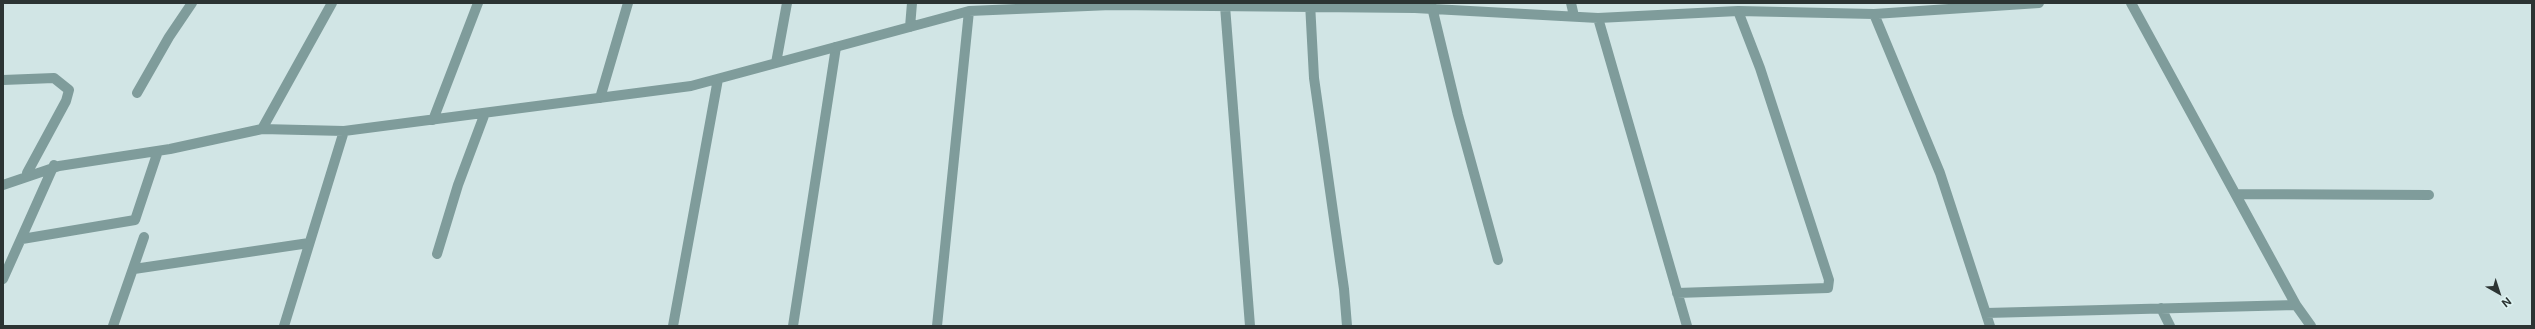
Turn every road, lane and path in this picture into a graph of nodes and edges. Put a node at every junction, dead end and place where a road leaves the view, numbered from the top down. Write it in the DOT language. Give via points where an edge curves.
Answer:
graph roads {
  1 [pos="192,3"];
  2 [pos="332,3"];
  3 [pos="478,3"];
  4 [pos="628,3"];
  5 [pos="787,3"];
  6 [pos="912,3"];
  7 [pos="1571,3"];
  8 [pos="2039,3"];
  9 [pos="2131,3"];
  10 [pos="1193,4"];
  11 [pos="1995,4"];
  12 [pos="1043,5"];
  13 [pos="1310,5"];
  14 [pos="1225,6"];
  15 [pos="1432,6"];
  16 [pos="969,11"];
  17 [pos="1738,11"];
  18 [pos="1874,14"];
  19 [pos="1574,16"];
  20 [pos="1598,18"];
  21 [pos="910,27"];
  22 [pos="836,47"];
  23 [pos="776,63"];
  24 [pos="718,79"];
  25 [pos="3,80"];
  26 [pos="136,93"];
  27 [pos="600,98"];
  28 [pos="485,114"];
  29 [pos="433,120"];
  30 [pos="262,129"];
  31 [pos="344,132"];
  32 [pos="158,151"];
  33 [pos="54,165"];
  34 [pos="27,173"];
  35 [pos="3,185"];
  36 [pos="2236,194"];
  37 [pos="2429,195"];
  38 [pos="144,237"];
  39 [pos="22,239"];
  40 [pos="309,244"];
  41 [pos="437,254"];
  42 [pos="1498,260"];
  43 [pos="134,269"];
  44 [pos="3,279"];
  45 [pos="1677,293"];
  46 [pos="2296,305"];
  47 [pos="2161,308"];
  48 [pos="1986,313"];
  49 [pos="113,326"];
  50 [pos="284,326"];
  51 [pos="673,326"];
  52 [pos="793,326"];
  53 [pos="937,326"];
  54 [pos="1250,326"];
  55 [pos="1347,326"];
  56 [pos="1686,326"];
  57 [pos="1990,326"];
  58 [pos="2170,326"];
  59 [pos="2310,326"];
  1 -- 26 [label="street"];
  2 -- 30 [label="street"];
  3 -- 29 [label="street"];
  4 -- 27 [label="street"];
  5 -- 23 [label="street"];
  6 -- 21 [label="street"];
  7 -- 19 [label="street"];
  8 -- 11 [label="street"];
  9 -- 36 [label="street"];
  10 -- 12 [label="street"];
  10 -- 14 [label="street"];
  11 -- 18 [label="street"];
  12 -- 16 [label="street"];
  13 -- 14 [label="street"];
  13 -- 15 [label="street"];
  13 -- 55 [label="street" via="1314,78"];
  14 -- 54 [label="street"];
  15 -- 19 [label="street"];
  15 -- 42 [label="street"];
  16 -- 21 [label="street"];
  16 -- 53 [label="street"];
  17 -- 18 [label="street"];
  17 -- 20 [label="street"];
  17 -- 45 [label="street" via="1763,75 1829,280 1828,288"];
  18 -- 48 [label="street" via="1940,173"];
  19 -- 20 [label="street"];
  20 -- 45 [label="street"];
  21 -- 22 [label="street"];
  22 -- 23 [label="street"];
  22 -- 52 [label="street"];
  23 -- 24 [label="street"];
  24 -- 27 [label="street" via="691,86"];
  24 -- 51 [label="street"];
  25 -- 34 [label="street" via="54,78 69,90"];
  27 -- 28 [label="street"];
  28 -- 29 [label="street"];
  28 -- 41 [label="street" via="458,185"];
  29 -- 31 [label="street"];
  30 -- 31 [label="street"];
  30 -- 32 [label="street"];
  31 -- 40 [label="street"];
  32 -- 33 [label="street"];
  32 -- 39 [label="street" via="135,220"];
  33 -- 34 [label="street"];
  33 -- 39 [label="street"];
  34 -- 35 [label="street"];
  36 -- 37 [label="street"];
  36 -- 46 [label="street"];
  38 -- 43 [label="street"];
  39 -- 44 [label="street"];
  40 -- 43 [label="street"];
  40 -- 50 [label="street"];
  43 -- 49 [label="street"];
  45 -- 56 [label="street"];
  46 -- 47 [label="street"];
  46 -- 59 [label="street"];
  47 -- 48 [label="street"];
  47 -- 58 [label="street"];
  48 -- 57 [label="street"];
}
